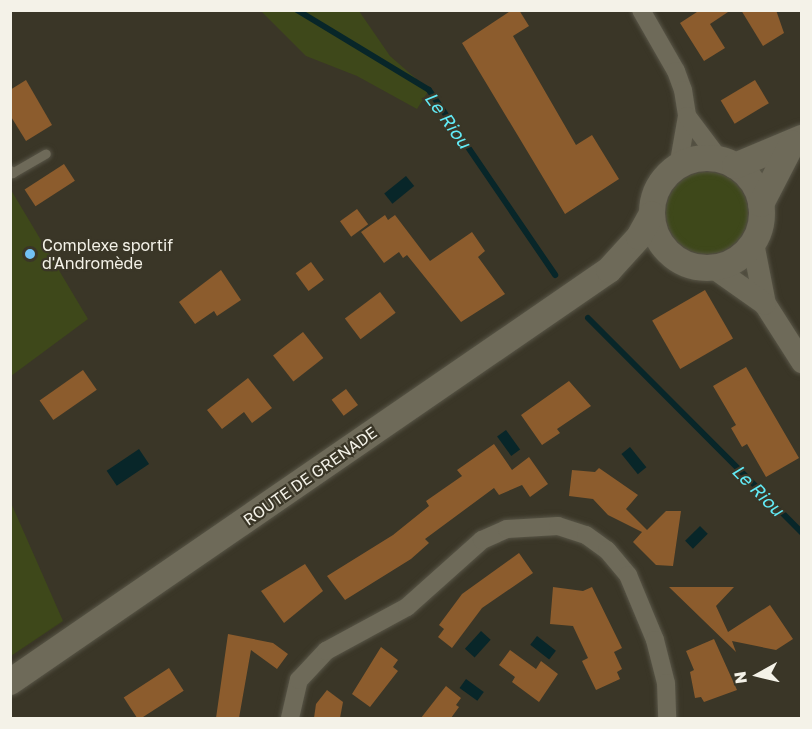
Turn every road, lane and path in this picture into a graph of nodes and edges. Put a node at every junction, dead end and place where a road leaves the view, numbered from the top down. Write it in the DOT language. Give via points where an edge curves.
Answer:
graph roads {
  1 [pos="641,10"];
  2 [pos="687,116"];
  3 [pos="797,141"];
  4 [pos="46,153"];
  5 [pos="728,163"];
  6 [pos="678,167"];
  7 [pos="10,170"];
  8 [pos="761,204"];
  9 [pos="652,214"];
  10 [pos="753,243"];
  11 [pos="673,257"];
  12 [pos="714,268"];
  13 [pos="609,270"];
  14 [pos="765,304"];
  15 [pos="801,362"];
  16 [pos="10,682"];
  17 [pos="290,718"];
  18 [pos="667,718"];
  1 -- 2 [label="street" via="676,70"];
  2 -- 5 [label="street"];
  2 -- 6 [label="street"];
  3 -- 5 [label="main road"];
  3 -- 8 [label="main road"];
  4 -- 7 [label="lane" via="12,173"];
  5 -- 6 [label="main road" via="698,159"];
  5 -- 8 [label="main road" via="752,182"];
  6 -- 9 [label="main road" via="661,184"];
  8 -- 10 [label="main road" via="761,224"];
  9 -- 11 [label="main road" via="658,238"];
  9 -- 13 [label="main road" via="639,237"];
  10 -- 12 [label="main road" via="736,260"];
  10 -- 14 [label="street"];
  11 -- 12 [label="main road" via="688,265"];
  11 -- 13 [label="main road" via="634,260"];
  12 -- 14 [label="street"];
  13 -- 16 [label="main road, ROUTE DE GRENADE"];
  14 -- 15 [label="street"];
  17 -- 18 [label="street" via="299,680 326,651 407,607 482,540 507,529 558,526 593,540 628,575 655,640 666,683"];
}
